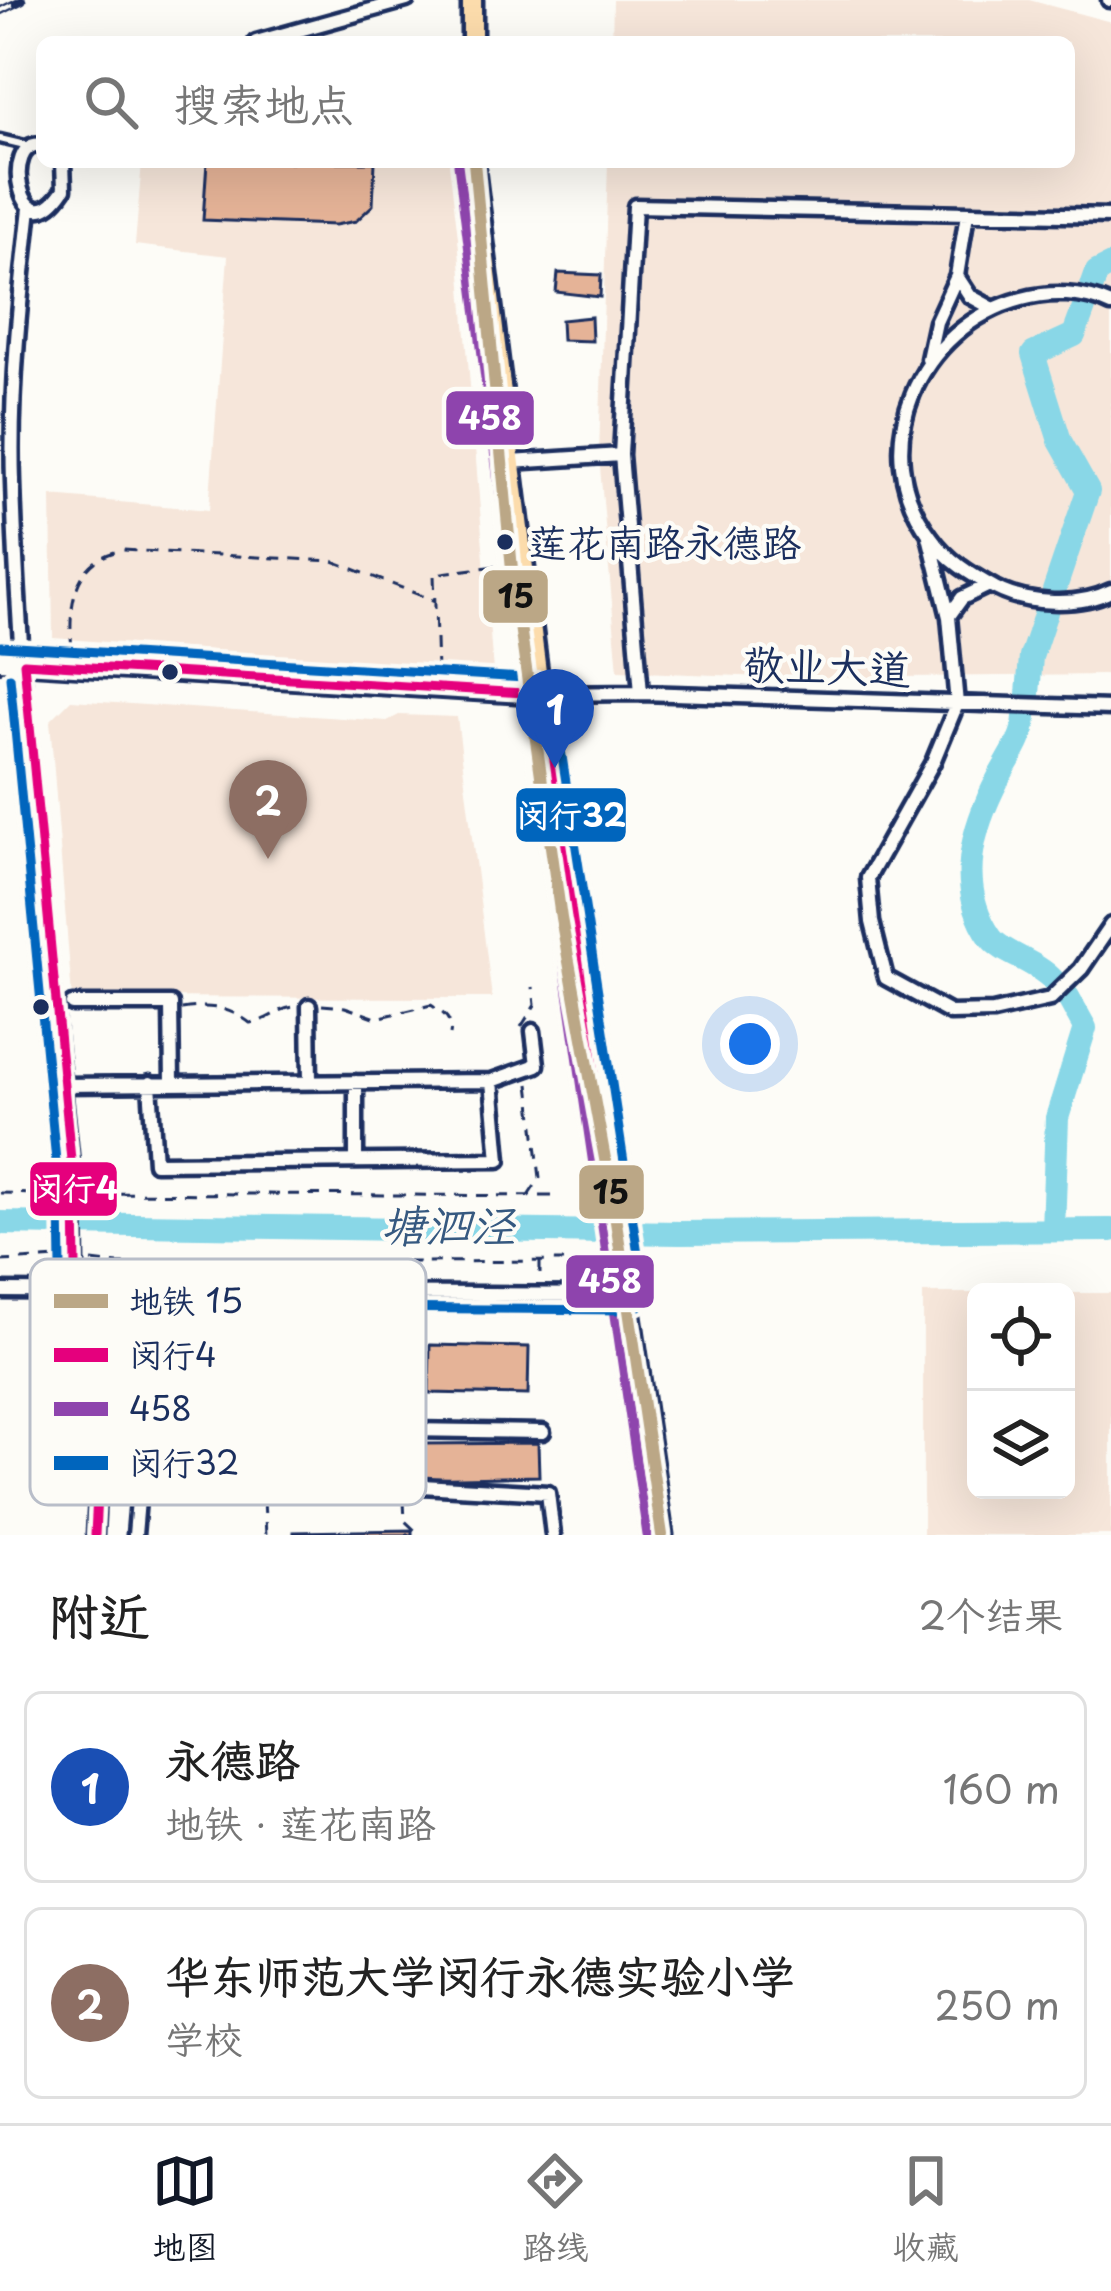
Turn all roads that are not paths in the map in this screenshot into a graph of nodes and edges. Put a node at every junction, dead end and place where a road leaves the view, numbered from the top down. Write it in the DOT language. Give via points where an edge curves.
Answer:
graph roads {
  1 [pos="407,0"];
  2 [pos="472,0"];
  3 [pos="278,36"];
  4 [pos="472,36"];
  5 [pos="0,139"];
  6 [pos="25,145"];
  7 [pos="36,145"];
  8 [pos="3,168"];
  9 [pos="64,168"];
  10 [pos="473,168"];
  11 [pos="5,189"];
  12 [pos="30,208"];
  13 [pos="968,214"];
  14 [pos="1111,216"];
  15 [pos="957,276"];
  16 [pos="1111,305"];
  17 [pos="990,307"];
  18 [pos="926,366"];
  19 [pos="621,455"];
  20 [pos="512,462"];
  21 [pos="929,536"];
  22 [pos="989,585"];
  23 [pos="1111,591"];
  24 [pos="949,617"];
  25 [pos="0,661"];
  26 [pos="24,663"];
  27 [pos="641,693"];
  28 [pos="540,694"];
  29 [pos="957,704"];
  30 [pos="1111,708"];
  31 [pos="1111,925"];
  32 [pos="72,1004"];
  33 [pos="309,1006"];
  34 [pos="527,1027"];
  35 [pos="492,1081"];
  36 [pos="310,1082"];
  37 [pos="356,1082"];
  38 [pos="150,1083"];
  39 [pos="172,1083"];
  40 [pos="63,1085"];
  41 [pos="356,1161"];
  42 [pos="76,1259"];
  43 [pos="426,1294"];
  44 [pos="629,1295"];
  45 [pos="542,1432"];
  46 [pos="426,1435"];
  47 [pos="426,1486"];
  48 [pos="96,1505"];
  49 [pos="138,1505"];
  50 [pos="95,1535"];
  51 [pos="135,1535"];
  52 [pos="553,1535"];
  53 [pos="662,1535"];
  1 -- 3 [label="street"];
  2 -- 4 [label="main road"];
  5 -- 6 [label="lane"];
  6 -- 7 [label="street"];
  6 -- 8 [label="street"];
  9 -- 12 [label="street" via="58,198"];
  10 -- 20 [label="main road"];
  11 -- 12 [label="street"];
  12 -- 26 [label="street" via="13,479"];
  13 -- 14 [label="street"];
  13 -- 15 [label="street"];
  13 -- 19 [label="street" via="635,206"];
  15 -- 17 [label="street"];
  15 -- 18 [label="street"];
  16 -- 17 [label="street" via="1042,293"];
  17 -- 18 [label="street" via="946,338"];
  18 -- 21 [label="street" via="902,434 906,487"];
  19 -- 20 [label="street"];
  19 -- 27 [label="street"];
  20 -- 28 [label="main road"];
  21 -- 22 [label="street"];
  21 -- 24 [label="street"];
  22 -- 23 [label="street" via="1054,602"];
  22 -- 24 [label="street" via="962,598"];
  24 -- 29 [label="street"];
  25 -- 26 [label="street"];
  26 -- 28 [label="street"];
  26 -- 40 [label="street"];
  27 -- 28 [label="street, 敬业大道"];
  27 -- 29 [label="street, 敬业大道"];
  28 -- 44 [label="main road"];
  29 -- 30 [label="street, 敬业大道"];
  29 -- 31 [label="street" via="868,878 886,978 950,1013 1050,999"];
  32 -- 39 [label="street" via="171,1004"];
  33 -- 36 [label="street"];
  34 -- 35 [label="street" via="537,1065"];
  35 -- 37 [label="street"];
  35 -- 41 [label="street" via="499,1160"];
  36 -- 37 [label="street"];
  36 -- 39 [label="street"];
  37 -- 41 [label="street"];
  38 -- 39 [label="street"];
  38 -- 40 [label="street"];
  38 -- 41 [label="street" via="155,1163"];
  40 -- 42 [label="street"];
  43 -- 44 [label="street"];
  44 -- 53 [label="main road"];
  45 -- 46 [label="street"];
  47 -- 52 [label="street" via="548,1493"];
  48 -- 50 [label="street"];
  49 -- 51 [label="street"];
}
